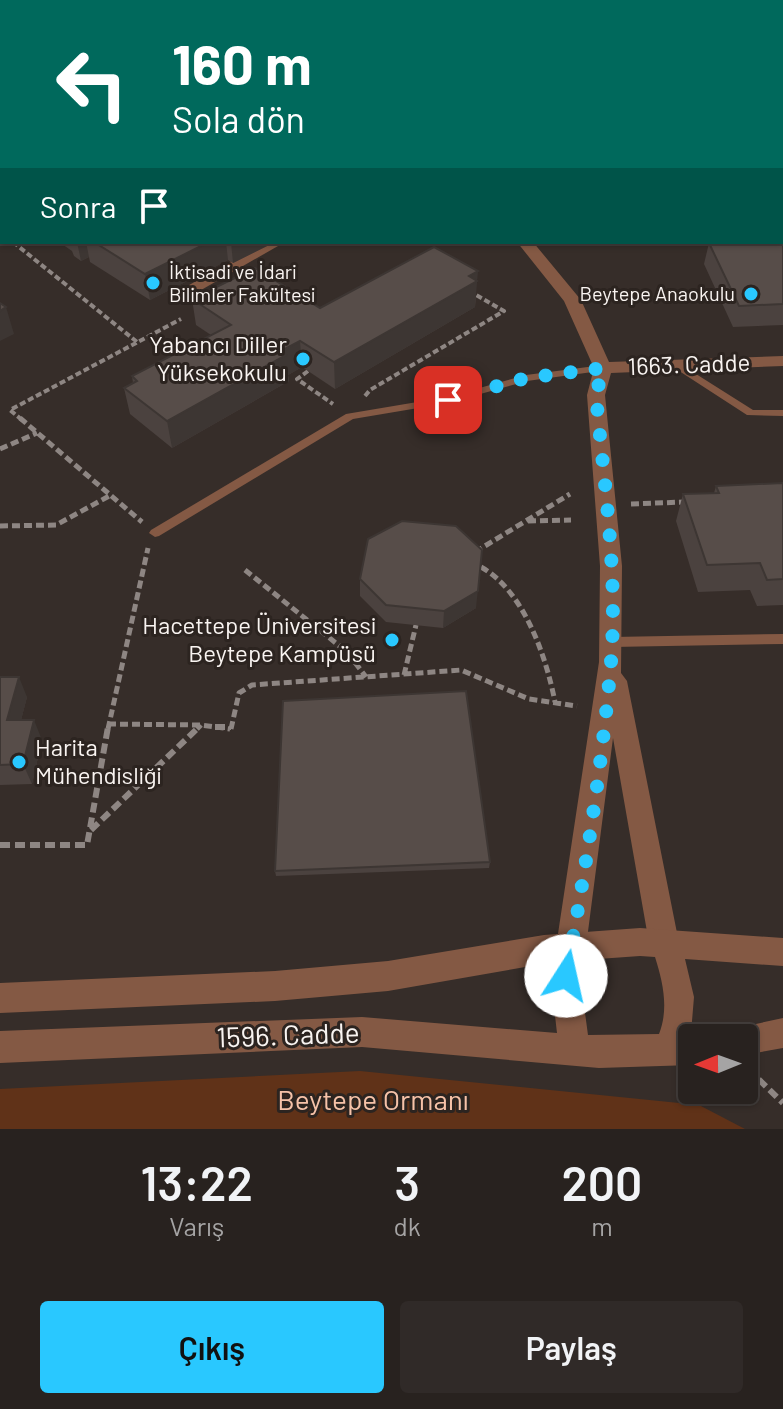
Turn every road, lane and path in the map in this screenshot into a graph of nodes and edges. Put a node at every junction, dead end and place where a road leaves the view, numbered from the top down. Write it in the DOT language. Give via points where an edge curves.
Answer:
graph roads {
  1 [pos="15,244"];
  2 [pos="273,244"];
  3 [pos="528,246"];
  4 [pos="467,290"];
  5 [pos="176,297"];
  6 [pos="194,312"];
  7 [pos="137,342"];
  8 [pos="783,361"];
  9 [pos="677,365"];
  10 [pos="603,368"];
  11 [pos="308,371"];
  12 [pos="325,399"];
  13 [pos="783,413"];
  14 [pos="350,416"];
  15 [pos="37,433"];
  16 [pos="0,449"];
  17 [pos="570,494"];
  18 [pos="111,495"];
  19 [pos="694,502"];
  20 [pos="606,505"];
  21 [pos="571,520"];
  22 [pos="525,521"];
  23 [pos="0,526"];
  24 [pos="155,533"];
  25 [pos="468,556"];
  26 [pos="144,557"];
  27 [pos="481,567"];
  28 [pos="245,570"];
  29 [pos="416,625"];
  30 [pos="783,639"];
  31 [pos="612,652"];
  32 [pos="404,675"];
  33 [pos="366,678"];
  34 [pos="555,703"];
  35 [pos="605,710"];
  36 [pos="108,724"];
  37 [pos="201,725"];
  38 [pos="90,831"];
  39 [pos="0,845"];
  40 [pos="664,943"];
  41 [pos="571,947"];
  42 [pos="783,952"];
  43 [pos="0,998"];
  44 [pos="678,1024"];
  45 [pos="783,1033"];
  46 [pos="758,1037"];
  47 [pos="0,1047"];
  48 [pos="575,1049"];
  49 [pos="678,1049"];
  50 [pos="758,1079"];
  51 [pos="783,1103"];
  1 -- 7 [label="path"];
  2 -- 5 [label="street"];
  3 -- 10 [label="street" via="572,300"];
  4 -- 14 [label="path" via="504,311 370,390"];
  6 -- 7 [label="path"];
  7 -- 15 [label="path" via="10,410"];
  8 -- 9 [label="street, 1663. Cadde"];
  9 -- 10 [label="street, 1663. Cadde"];
  9 -- 13 [label="lane" via="751,413"];
  10 -- 14 [label="lane" via="526,378 448,400"];
  10 -- 20 [label="street, 1663. Cadde" via="596,395"];
  11 -- 12 [label="path" via="297,379"];
  14 -- 24 [label="lane"];
  15 -- 16 [label="path"];
  15 -- 18 [label="path"];
  17 -- 22 [label="path"];
  18 -- 23 [label="path" via="56,525"];
  18 -- 24 [label="path"];
  19 -- 20 [label="path"];
  20 -- 31 [label="street, 1663. Cadde"];
  21 -- 22 [label="path"];
  22 -- 25 [label="path"];
  26 -- 36 [label="path"];
  27 -- 34 [label="path" via="497,576 512,595 553,683"];
  28 -- 33 [label="path" via="347,652"];
  29 -- 32 [label="path"];
  30 -- 31 [label="lane"];
  31 -- 35 [label="street, 1663. Cadde"];
  31 -- 40 [label="street, 1663. Cadde"];
  32 -- 33 [label="path"];
  32 -- 34 [label="path" via="461,670 529,699"];
  33 -- 37 [label="path" via="252,685 239,693 231,729"];
  34 -- 35 [label="path"];
  35 -- 41 [label="street, 1663. Cadde"];
  36 -- 37 [label="path"];
  36 -- 38 [label="path"];
  37 -- 38 [label="path"];
  38 -- 39 [label="path" via="87,845"];
  40 -- 41 [label="street, 1596. Cadde"];
  40 -- 42 [label="street, 1596. Cadde"];
  40 -- 44 [label="street, 1663. Cadde" via="675,970"];
  41 -- 43 [label="street, 1596. Cadde" via="388,976"];
  41 -- 48 [label="street, 1663. Cadde" via="566,976"];
  45 -- 46 [label="street"];
  47 -- 48 [label="street, 1596. Cadde" via="362,1032"];
  48 -- 49 [label="street, 1596. Cadde"];
  50 -- 51 [label="path"];
}
